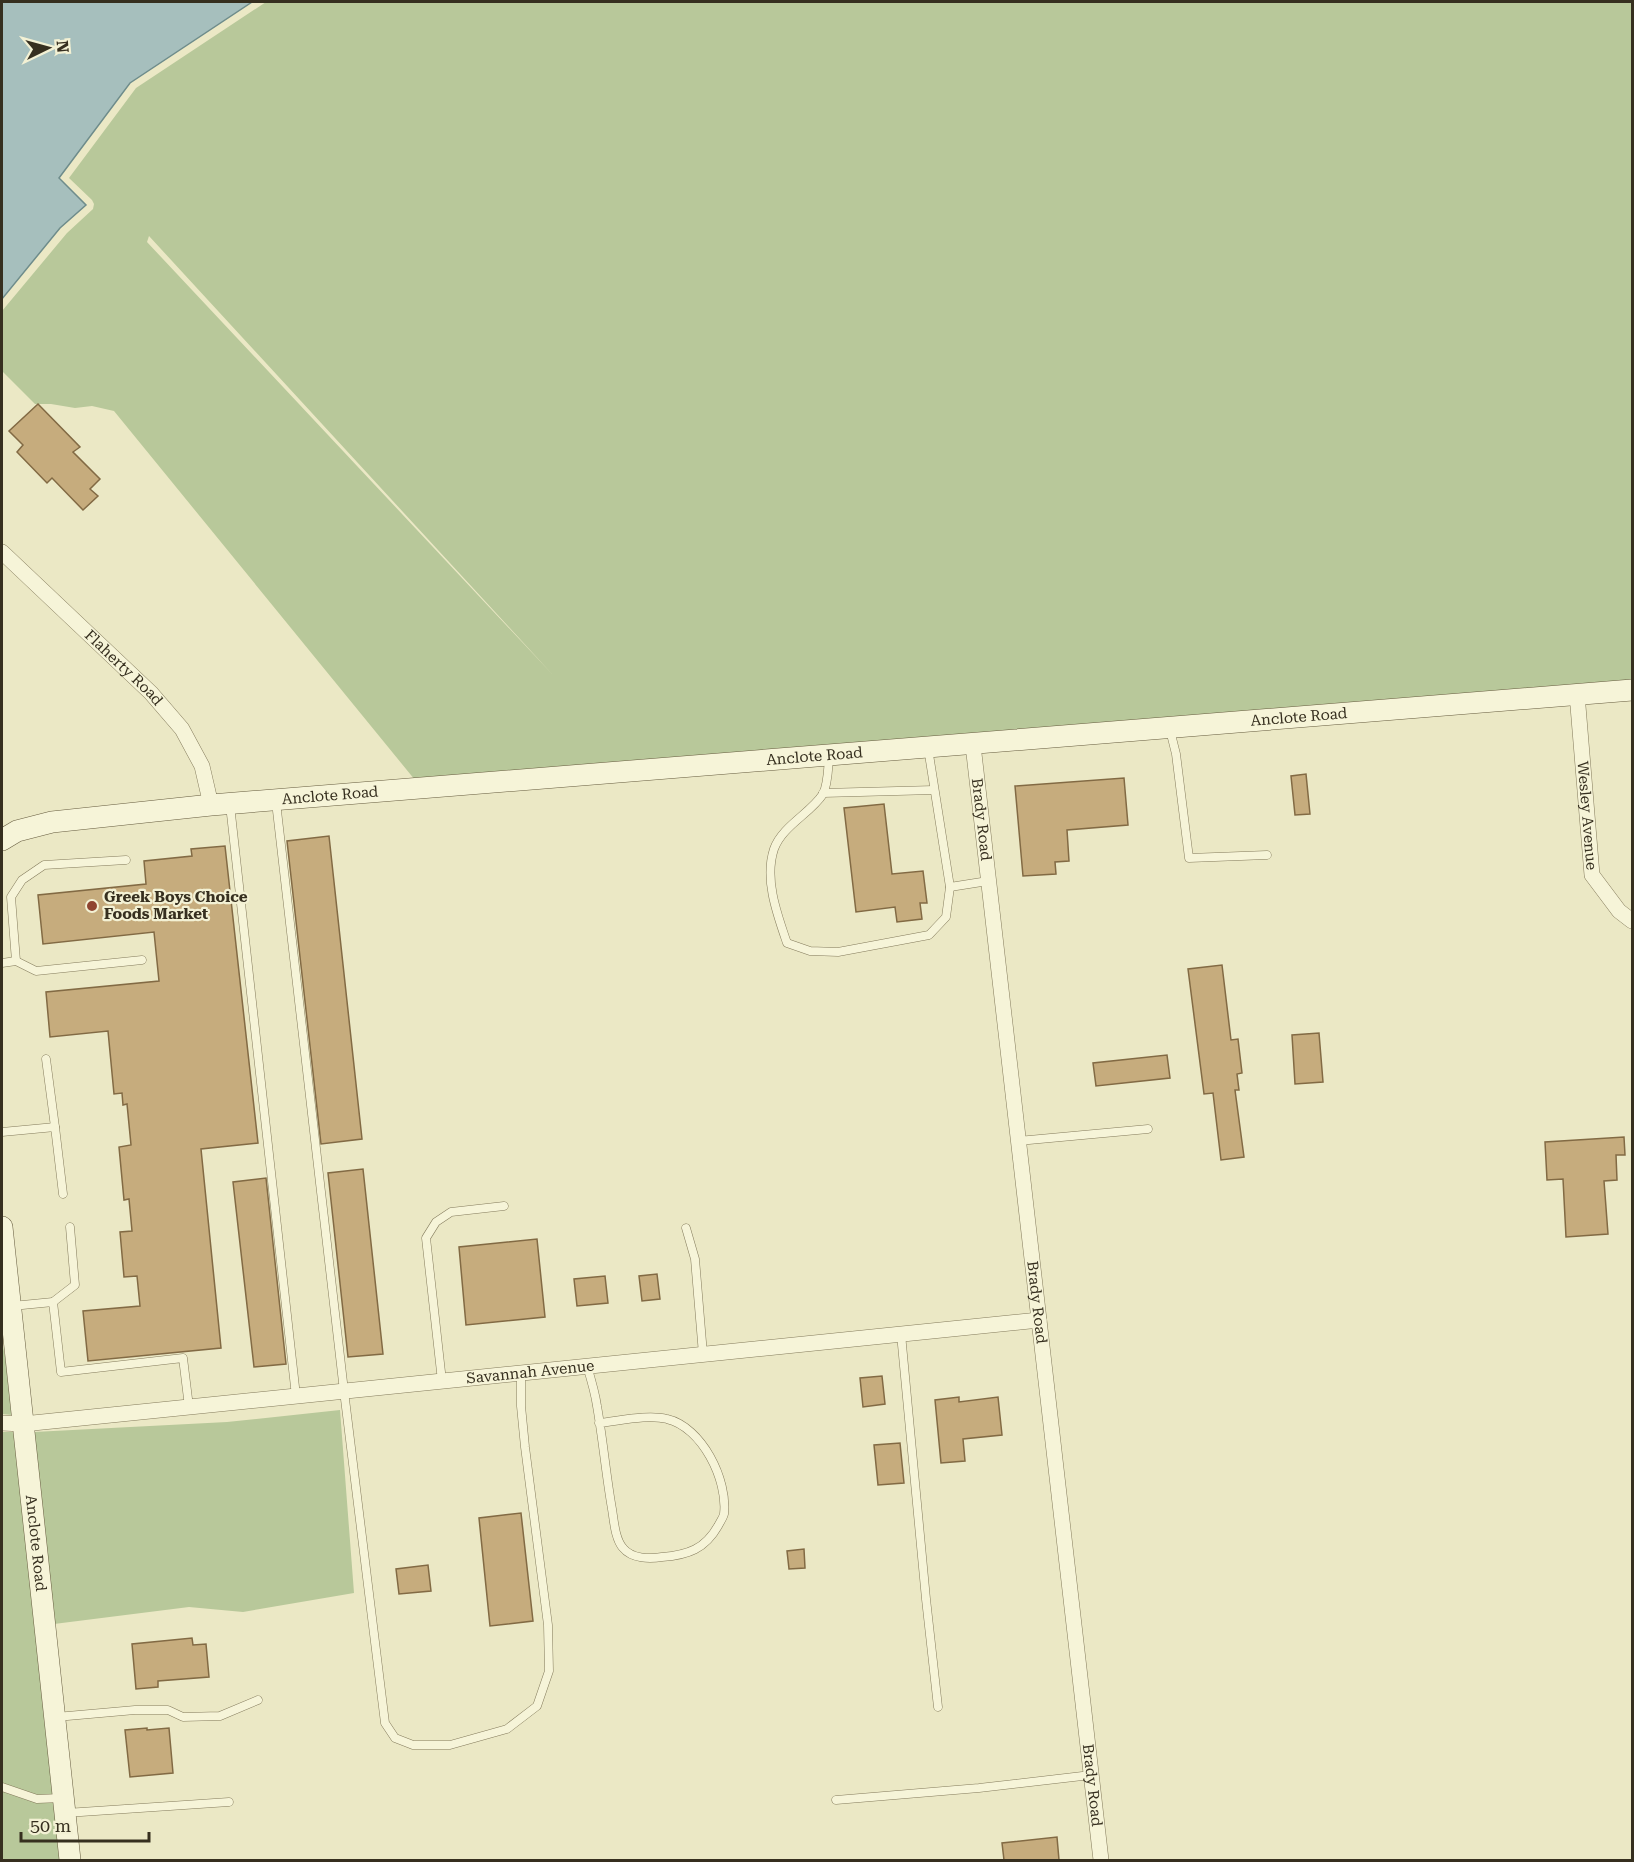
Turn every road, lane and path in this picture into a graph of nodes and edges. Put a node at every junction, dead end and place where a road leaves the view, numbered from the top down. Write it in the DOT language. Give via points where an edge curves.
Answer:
graph roads {
  1 [pos="2,552"];
  2 [pos="1632,690"];
  3 [pos="1577,694"];
  4 [pos="1169,728"];
  5 [pos="973,745"];
  6 [pos="928,748"];
  7 [pos="829,756"];
  8 [pos="934,790"];
  9 [pos="823,793"];
  10 [pos="276,800"];
  11 [pos="220,805"];
  12 [pos="2,840"];
  13 [pos="1267,855"];
  14 [pos="126,860"];
  15 [pos="988,881"];
  16 [pos="950,887"];
  17 [pos="1632,921"];
  18 [pos="142,960"];
  19 [pos="16,961"];
  20 [pos="2,963"];
  21 [pos="46,1059"];
  22 [pos="55,1127"];
  23 [pos="1148,1129"];
  24 [pos="2,1132"];
  25 [pos="1018,1141"];
  26 [pos="63,1194"];
  27 [pos="504,1206"];
  28 [pos="2,1227"];
  29 [pos="70,1227"];
  30 [pos="686,1228"];
  31 [pos="53,1302"];
  32 [pos="10,1306"];
  33 [pos="1039,1320"];
  34 [pos="901,1334"];
  35 [pos="704,1354"];
  36 [pos="587,1366"];
  37 [pos="521,1373"];
  38 [pos="442,1381"];
  39 [pos="344,1391"];
  40 [pos="296,1396"];
  41 [pos="189,1407"];
  42 [pos="2,1423"];
  43 [pos="599,1423"];
  44 [pos="23,1424"];
  45 [pos="258,1700"];
  46 [pos="938,1707"];
  47 [pos="55,1718"];
  48 [pos="1091,1775"];
  49 [pos="2,1787"];
  50 [pos="836,1800"];
  51 [pos="229,1802"];
  52 [pos="64,1805"];
  53 [pos="69,1860"];
  54 [pos="1101,1860"];
  1 -- 11 [label="street, Flaherty Road" via="151,693 182,729"];
  2 -- 3 [label="street, Anclote Road"];
  3 -- 4 [label="street, Anclote Road"];
  3 -- 17 [label="street, Wesley Avenue" via="1593,875 1619,911"];
  4 -- 5 [label="street, Anclote Road"];
  4 -- 13 [label="lane" via="1189,858"];
  5 -- 6 [label="street, Anclote Road"];
  5 -- 15 [label="street, Brady Road"];
  6 -- 7 [label="street, Anclote Road"];
  6 -- 8 [label="lane"];
  7 -- 9 [label="lane"];
  7 -- 10 [label="street, Anclote Road"];
  8 -- 9 [label="lane"];
  8 -- 16 [label="lane"];
  9 -- 16 [label="lane" via="774,846 770,868 775,907 787,943 810,951 838,952 929,935 946,917"];
  10 -- 11 [label="street, Anclote Road"];
  10 -- 39 [label="lane"];
  11 -- 12 [label="street, Anclote Road" via="52,822 17,831"];
  11 -- 40 [label="lane"];
  14 -- 19 [label="lane" via="44,865 22,880 11,897"];
  15 -- 16 [label="lane"];
  15 -- 25 [label="street, Brady Road"];
  18 -- 19 [label="lane" via="36,971"];
  19 -- 20 [label="lane"];
  21 -- 22 [label="lane"];
  22 -- 24 [label="lane"];
  22 -- 26 [label="lane"];
  23 -- 25 [label="lane"];
  25 -- 33 [label="street, Brady Road"];
  27 -- 38 [label="lane" via="451,1212 436,1222 426,1238"];
  28 -- 32 [label="street, Anclote Road"];
  29 -- 31 [label="lane" via="75,1285"];
  30 -- 35 [label="lane" via="695,1259"];
  31 -- 32 [label="lane"];
  31 -- 41 [label="lane" via="61,1372 183,1358"];
  32 -- 44 [label="street, Anclote Road"];
  33 -- 34 [label="street, Savannah Avenue"];
  33 -- 48 [label="street, Brady Road"];
  34 -- 35 [label="street, Savannah Avenue"];
  34 -- 46 [label="lane"];
  35 -- 36 [label="street, Savannah Avenue"];
  36 -- 37 [label="street, Savannah Avenue"];
  36 -- 43 [label="lane"];
  37 -- 38 [label="street, Savannah Avenue"];
  37 -- 39 [label="lane" via="525,1447 548,1625 549,1671 537,1706 507,1729 450,1745 413,1745 395,1738 385,1723"];
  38 -- 39 [label="street, Savannah Avenue"];
  39 -- 40 [label="street, Savannah Avenue"];
  40 -- 41 [label="street, Savannah Avenue"];
  41 -- 44 [label="street, Savannah Avenue"];
  42 -- 44 [label="street, Savannah Avenue"];
  43 -- 43 [label="lane" via="615,1530 623,1548 648,1559 673,1557 693,1552 709,1540 724,1515 723,1493 710,1455 698,1438 669,1419 656,1417"];
  44 -- 47 [label="street, Anclote Road"];
  45 -- 47 [label="lane" via="220,1716 183,1717 168,1710 135,1710"];
  47 -- 52 [label="street, Anclote Road"];
  48 -- 50 [label="lane"];
  48 -- 54 [label="street, Brady Road"];
  49 -- 52 [label="lane"];
  51 -- 52 [label="lane"];
  52 -- 53 [label="street, Anclote Road"];
}
